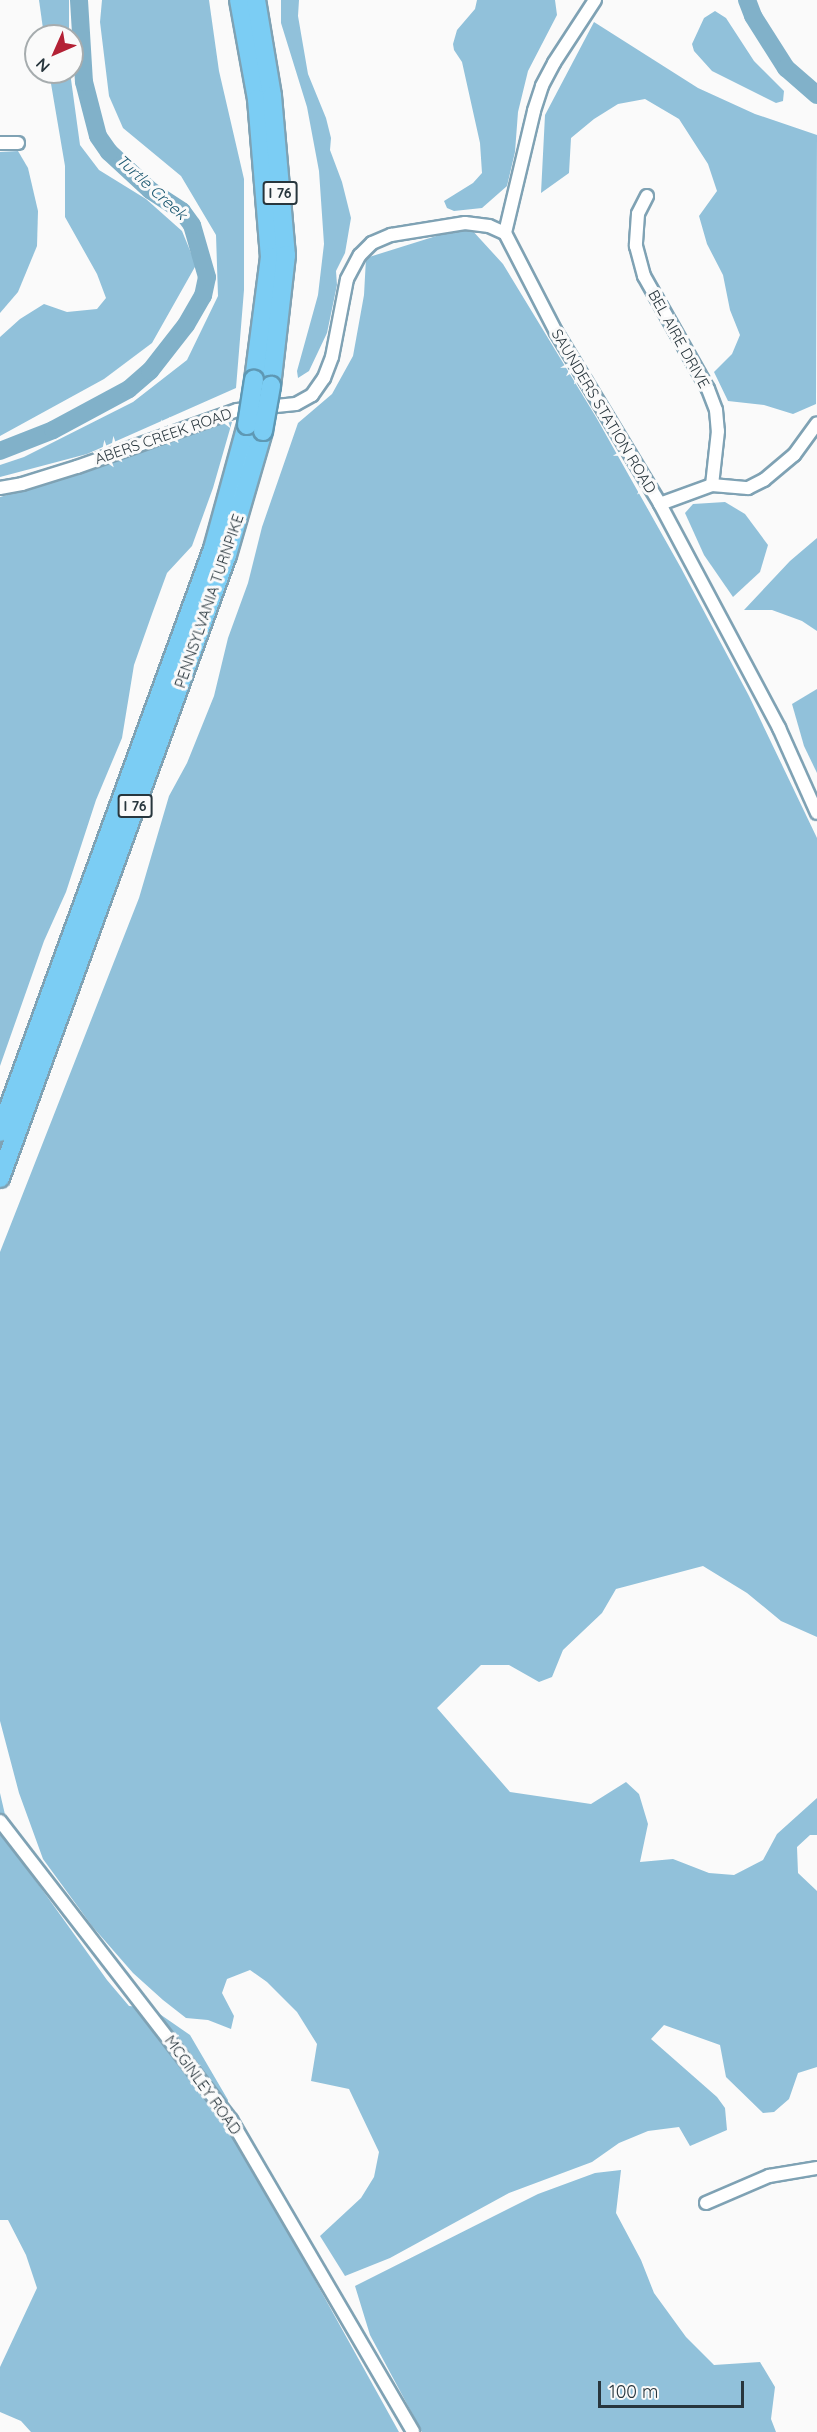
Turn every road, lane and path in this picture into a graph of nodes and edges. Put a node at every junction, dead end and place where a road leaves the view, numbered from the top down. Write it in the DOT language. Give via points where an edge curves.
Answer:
graph roads {
  1 [pos="239,0"];
  2 [pos="256,0"];
  3 [pos="595,0"];
  4 [pos="18,142"];
  5 [pos="0,143"];
  6 [pos="647,196"];
  7 [pos="505,233"];
  8 [pos="817,423"];
  9 [pos="255,428"];
  10 [pos="712,485"];
  11 [pos="0,488"];
  12 [pos="660,504"];
  13 [pos="817,813"];
  14 [pos="0,1132"];
  15 [pos="0,1178"];
  16 [pos="0,1821"];
  17 [pos="817,2168"];
  18 [pos="706,2203"];
  19 [pos="413,2432"];
  1 -- 9 [label="highway, PENNSYLVANIA TURNPIKE / I 76, bridge" via="257,99 270,257 254,380"];
  2 -- 9 [label="highway, PENNSYLVANIA TURNPIKE / I 76, bridge" via="272,96 286,255 271,386"];
  3 -- 7 [label="street" via="542,86"];
  4 -- 5 [label="street"];
  6 -- 10 [label="street, BEL AIRE DRIVE" via="638,214 636,246 644,276 716,410"];
  7 -- 11 [label="street, ABERS CREEK ROAD" via="465,223 391,235 372,243 360,255 347,279 332,357 324,378 312,395 296,404 237,410 77,466"];
  7 -- 12 [label="street, SAUNDERS STATION ROAD" via="556,332"];
  8 -- 10 [label="street" via="794,455 765,480 748,488"];
  9 -- 14 [label="highway, PENNSYLVANIA TURNPIKE / I 76"];
  9 -- 15 [label="highway, PENNSYLVANIA TURNPIKE / I 76" via="227,555"];
  10 -- 12 [label="street"];
  12 -- 13 [label="street, SAUNDERS STATION ROAD" via="779,728"];
  16 -- 19 [label="street, MCGINLEY ROAD" via="231,2120"];
  17 -- 18 [label="street" via="768,2176"];
}
